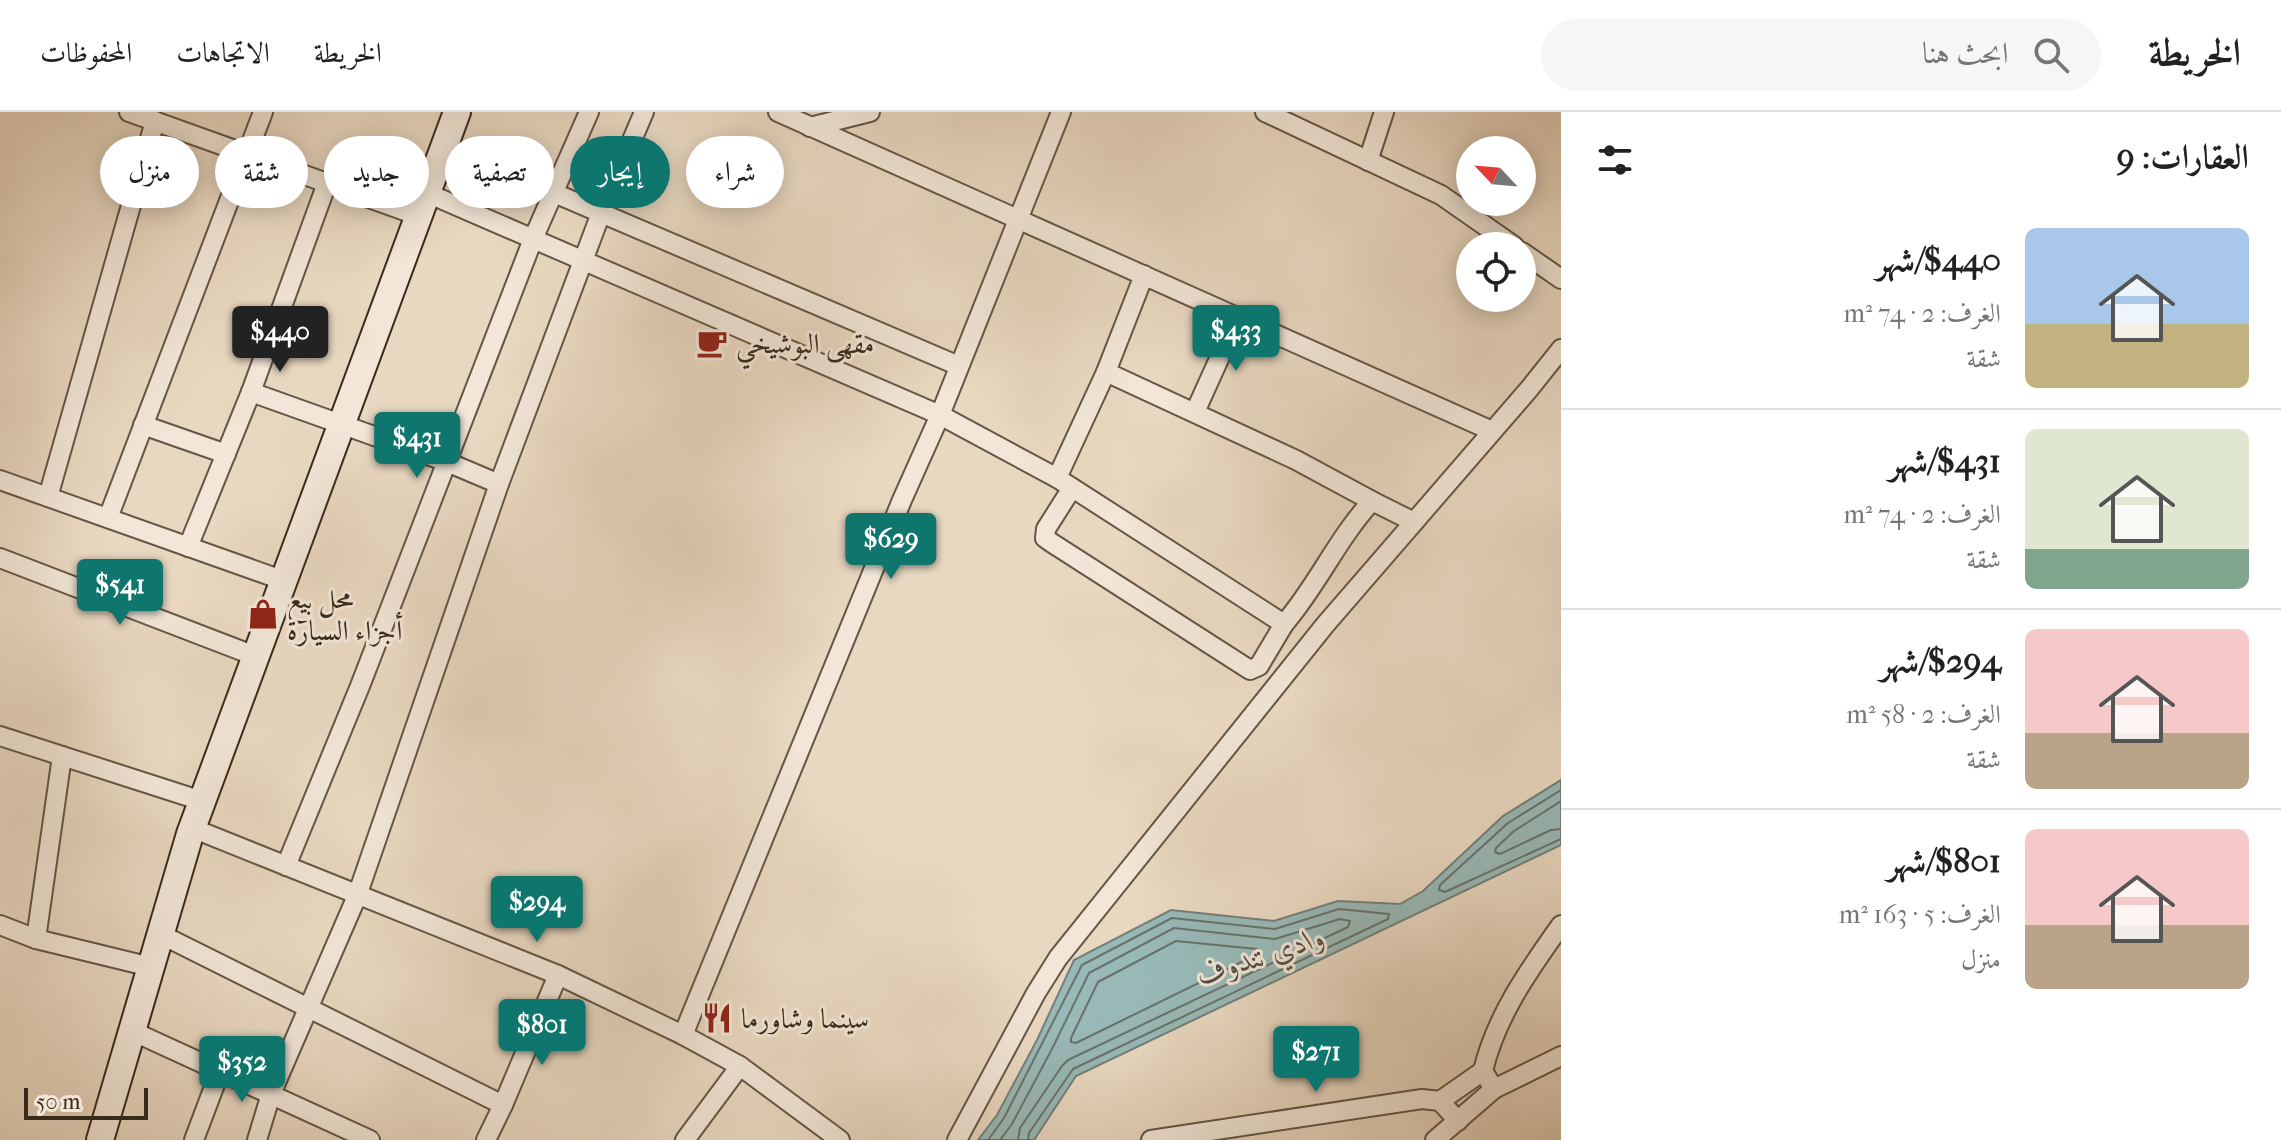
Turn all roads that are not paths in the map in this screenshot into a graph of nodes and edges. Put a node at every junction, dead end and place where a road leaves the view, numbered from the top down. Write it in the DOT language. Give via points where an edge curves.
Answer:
graph roads {
  1 [pos="129,112"];
  2 [pos="263,112"];
  3 [pos="457,112"];
  4 [pos="589,112"];
  5 [pos="644,112"];
  6 [pos="778,112"];
  7 [pos="870,112"];
  8 [pos="1061,112"];
  9 [pos="1265,112"];
  10 [pos="1380,114"];
  11 [pos="155,121"];
  12 [pos="810,127"];
  13 [pos="252,136"];
  14 [pos="215,144"];
  15 [pos="443,148"];
  16 [pos="1368,161"];
  17 [pos="429,187"];
  18 [pos="554,189"];
  19 [pos="324,191"];
  20 [pos="554,194"];
  21 [pos="429,206"];
  22 [pos="224,208"];
  23 [pos="421,208"];
  24 [pos="546,208"];
  25 [pos="601,213"];
  26 [pos="1018,219"];
  27 [pos="1494,232"];
  28 [pos="533,239"];
  29 [pos="583,261"];
  30 [pos="1536,262"];
  31 [pos="1144,275"];
  32 [pos="1561,279"];
  33 [pos="1238,317"];
  34 [pos="1561,349"];
  35 [pos="959,366"];
  36 [pos="1106,372"];
  37 [pos="251,392"];
  38 [pos="1195,412"];
  39 [pos="940,415"];
  40 [pos="340,423"];
  41 [pos="143,425"];
  42 [pos="1492,431"];
  43 [pos="226,454"];
  44 [pos="447,462"];
  45 [pos="0,480"];
  46 [pos="1064,483"];
  47 [pos="499,484"];
  48 [pos="48,497"];
  49 [pos="1372,501"];
  50 [pos="108,518"];
  51 [pos="1414,522"];
  52 [pos="188,547"];
  53 [pos="0,558"];
  54 [pos="282,580"];
  55 [pos="1284,624"];
  56 [pos="255,656"];
  57 [pos="0,736"];
  58 [pos="62,756"];
  59 [pos="202,801"];
  60 [pos="192,828"];
  61 [pos="286,866"];
  62 [pos="357,896"];
  63 [pos="0,925"];
  64 [pos="1561,925"];
  65 [pos="160,934"];
  66 [pos="36,939"];
  67 [pos="151,967"];
  68 [pos="558,975"];
  69 [pos="309,1007"];
  70 [pos="132,1031"];
  71 [pos="683,1035"];
  72 [pos="1561,1056"];
  73 [pos="740,1066"];
  74 [pos="220,1071"];
  75 [pos="1483,1071"];
  76 [pos="1494,1089"];
  77 [pos="271,1094"];
  78 [pos="1440,1101"];
  79 [pos="503,1105"];
  80 [pos="1458,1121"];
  81 [pos="100,1140"];
  82 [pos="194,1140"];
  83 [pos="257,1140"];
  84 [pos="370,1140"];
  85 [pos="486,1140"];
  86 [pos="685,1140"];
  87 [pos="840,1140"];
  88 [pos="957,1140"];
  89 [pos="1151,1140"];
  90 [pos="1435,1140"];
  1 -- 11 [label="street"];
  2 -- 13 [label="street"];
  3 -- 15 [label="main road"];
  4 -- 18 [label="street"];
  5 -- 25 [label="street"];
  6 -- 12 [label="street"];
  7 -- 12 [label="street"];
  8 -- 26 [label="street"];
  9 -- 16 [label="street"];
  10 -- 16 [label="street"];
  11 -- 14 [label="street"];
  11 -- 48 [label="street"];
  12 -- 26 [label="street"];
  15 -- 17 [label="main road"];
  16 -- 27 [label="street" via="1441,195"];
  19 -- 37 [label="street"];
  20 -- 25 [label="street"];
  21 -- 28 [label="street"];
  22 -- 41 [label="street"];
  23 -- 40 [label="main road"];
  24 -- 28 [label="street"];
  25 -- 29 [label="street"];
  25 -- 35 [label="street"];
  26 -- 31 [label="street"];
  26 -- 35 [label="street"];
  28 -- 29 [label="street"];
  28 -- 44 [label="street"];
  29 -- 39 [label="street"];
  29 -- 47 [label="street"];
  30 -- 32 [label="street"];
  31 -- 33 [label="street"];
  31 -- 36 [label="street"];
  33 -- 38 [label="street"];
  33 -- 42 [label="street"];
  34 -- 42 [label="street"];
  35 -- 39 [label="street"];
  36 -- 38 [label="street"];
  36 -- 46 [label="street"];
  37 -- 40 [label="street"];
  37 -- 43 [label="street"];
  38 -- 49 [label="street"];
  39 -- 46 [label="street"];
  39 -- 71 [label="street"];
  40 -- 44 [label="street"];
  40 -- 54 [label="main road"];
  41 -- 43 [label="street"];
  41 -- 50 [label="street"];
  42 -- 51 [label="street"];
  43 -- 52 [label="street"];
  44 -- 47 [label="street"];
  44 -- 61 [label="street"];
  45 -- 48 [label="street"];
  46 -- 55 [label="street"];
  46 -- 55 [label="street" via="1045,538 1250,670 1259,666"];
  47 -- 62 [label="street"];
  48 -- 50 [label="street"];
  49 -- 51 [label="street"];
  49 -- 55 [label="street"];
  50 -- 52 [label="street"];
  51 -- 88 [label="street" via="1058,958"];
  52 -- 54 [label="street"];
  53 -- 56 [label="street"];
  54 -- 56 [label="main road"];
  56 -- 59 [label="main road"];
  57 -- 58 [label="street"];
  58 -- 59 [label="street"];
  58 -- 66 [label="street"];
  59 -- 60 [label="main road"];
  60 -- 61 [label="street"];
  60 -- 65 [label="main road"];
  61 -- 62 [label="street"];
  62 -- 68 [label="street"];
  62 -- 69 [label="street"];
  63 -- 66 [label="street"];
  64 -- 75 [label="street" via="1513,998"];
  65 -- 67 [label="main road"];
  65 -- 69 [label="street"];
  66 -- 67 [label="street"];
  67 -- 70 [label="main road"];
  68 -- 71 [label="street"];
  68 -- 79 [label="street"];
  69 -- 77 [label="street"];
  69 -- 79 [label="street"];
  70 -- 74 [label="street"];
  70 -- 81 [label="main road"];
  71 -- 73 [label="street"];
  72 -- 76 [label="street"];
  73 -- 86 [label="street"];
  73 -- 87 [label="street"];
  74 -- 77 [label="street"];
  74 -- 82 [label="street"];
  75 -- 76 [label="street"];
  75 -- 78 [label="street"];
  76 -- 80 [label="street"];
  77 -- 83 [label="street"];
  77 -- 84 [label="street"];
  78 -- 80 [label="street"];
  78 -- 89 [label="street" via="1422,1099"];
  79 -- 85 [label="street"];
  80 -- 90 [label="street"];
}
